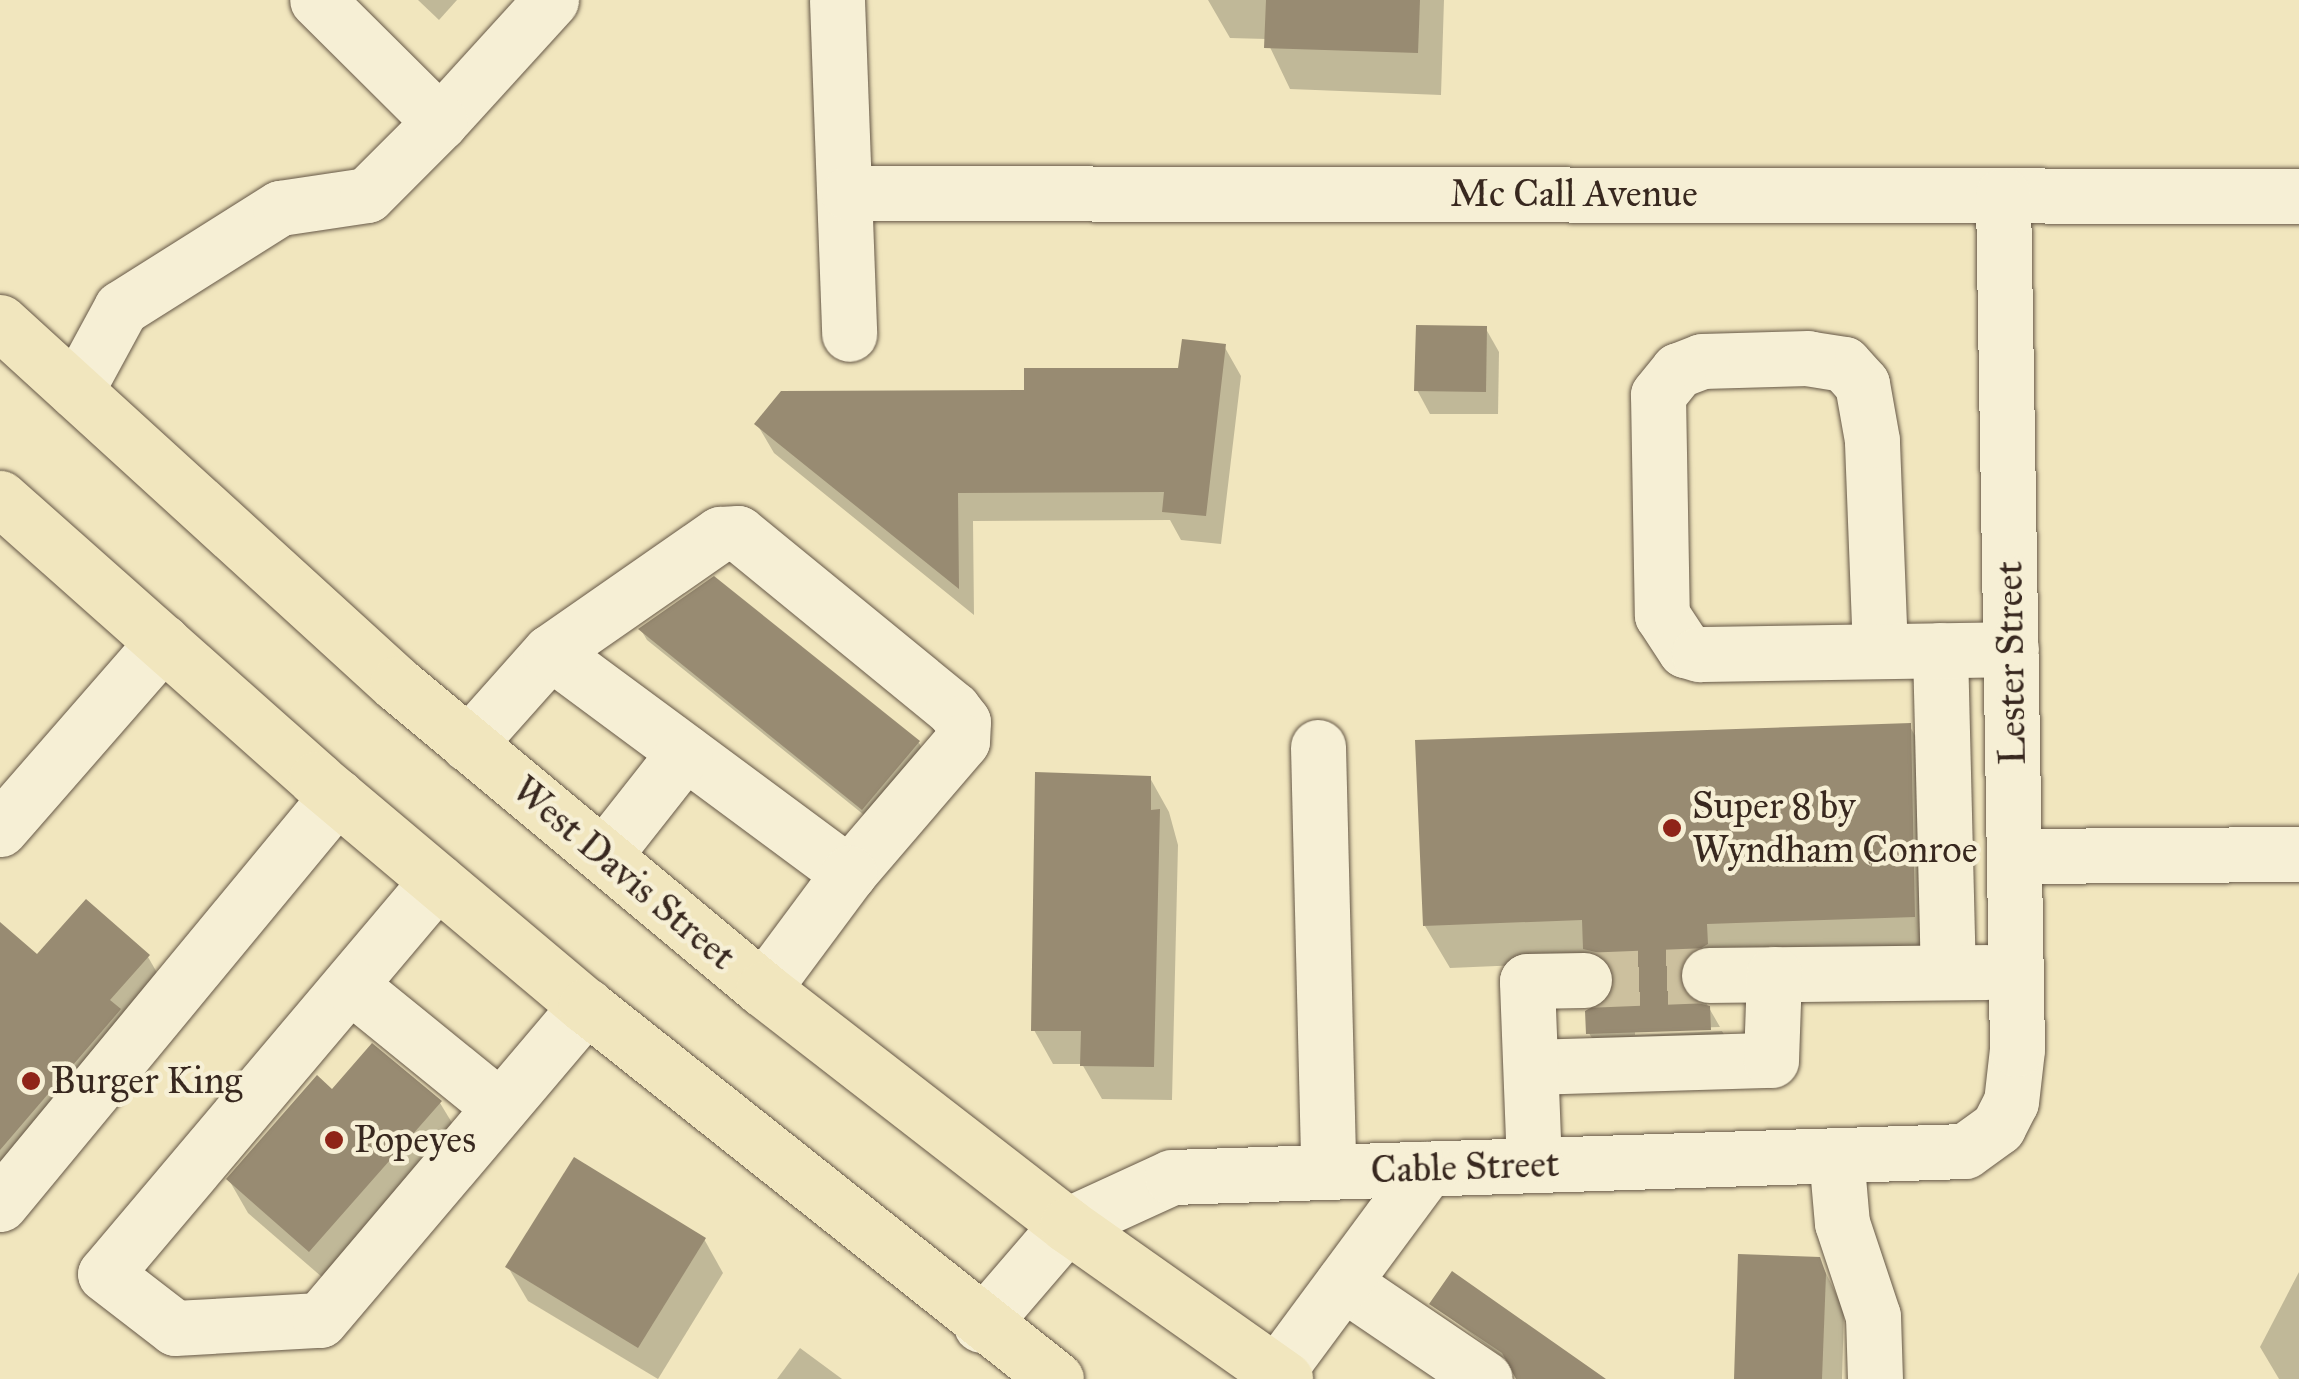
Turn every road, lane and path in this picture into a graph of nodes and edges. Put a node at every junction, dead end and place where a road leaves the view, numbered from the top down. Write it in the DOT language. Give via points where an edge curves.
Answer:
graph roads {
  1 [pos="317,0"];
  2 [pos="551,0"];
  3 [pos="838,0"];
  4 [pos="440,122"];
  5 [pos="849,193"];
  6 [pos="2003,195"];
  7 [pos="2299,196"];
  8 [pos="0,322"];
  9 [pos="849,334"];
  10 [pos="0,359"];
  11 [pos="76,391"];
  12 [pos="0,498"];
  13 [pos="162,642"];
  14 [pos="2010,649"];
  15 [pos="1940,650"];
  16 [pos="1880,651"];
  17 [pos="550,652"];
  18 [pos="468,744"];
  19 [pos="1318,746"];
  20 [pos="685,752"];
  21 [pos="337,796"];
  22 [pos="0,829"];
  23 [pos="2299,854"];
  24 [pos="604,856"];
  25 [pos="2014,856"];
  26 [pos="849,873"];
  27 [pos="437,881"];
  28 [pos="1948,972"];
  29 [pos="2016,972"];
  30 [pos="1774,974"];
  31 [pos="1709,976"];
  32 [pos="1584,980"];
  33 [pos="351,986"];
  34 [pos="763,989"];
  35 [pos="586,1006"];
  36 [pos="1532,1067"];
  37 [pos="500,1107"];
  38 [pos="1998,1128"];
  39 [pos="1836,1155"];
  40 [pos="1534,1165"];
  41 [pos="1427,1168"];
  42 [pos="1328,1171"];
  43 [pos="0,1204"];
  44 [pos="1067,1226"];
  45 [pos="1343,1282"];
  46 [pos="981,1324"];
  47 [pos="1281,1376"];
  48 [pos="1056,1379"];
  49 [pos="1486,1379"];
  50 [pos="1875,1379"];
  1 -- 4 [label="street"];
  2 -- 4 [label="street"];
  3 -- 5 [label="street"];
  4 -- 11 [label="street" via="367,195 280,208 121,308"];
  5 -- 6 [label="street, Mc Call Avenue"];
  5 -- 9 [label="street"];
  6 -- 7 [label="street, Mc Call Avenue"];
  6 -- 14 [label="street, Lester Street"];
  8 -- 11 [label="main road, West Davis Street"];
  10 -- 11 [label="main road"];
  11 -- 18 [label="main road, West Davis Street"];
  12 -- 13 [label="main road"];
  13 -- 21 [label="main road"];
  13 -- 22 [label="street"];
  14 -- 15 [label="street"];
  14 -- 25 [label="street, Lester Street"];
  15 -- 16 [label="street"];
  15 -- 28 [label="street"];
  16 -- 16 [label="street" via="1699,654 1671,636 1662,615 1658,395 1678,370 1702,361 1808,358 1844,364 1862,384 1872,440"];
  17 -- 18 [label="street"];
  17 -- 20 [label="street"];
  17 -- 26 [label="street" via="678,558 720,534 738,533 963,722 962,741"];
  18 -- 24 [label="main road, West Davis Street"];
  19 -- 42 [label="street"];
  20 -- 24 [label="street"];
  20 -- 26 [label="street"];
  21 -- 27 [label="main road"];
  21 -- 43 [label="street"];
  23 -- 25 [label="street"];
  24 -- 34 [label="main road, West Davis Street"];
  25 -- 29 [label="street, Lester Street"];
  26 -- 34 [label="street"];
  27 -- 33 [label="street"];
  27 -- 35 [label="main road"];
  28 -- 29 [label="street"];
  28 -- 30 [label="street"];
  29 -- 38 [label="street, Lester Street" via="2018,1049 2011,1102"];
  30 -- 31 [label="street"];
  30 -- 36 [label="street" via="1771,1060"];
  32 -- 36 [label="street" via="1527,981"];
  33 -- 37 [label="street"];
  33 -- 37 [label="street" via="105,1274 175,1328 320,1320"];
  34 -- 44 [label="main road, West Davis Street"];
  35 -- 37 [label="street"];
  35 -- 46 [label="main road"];
  36 -- 40 [label="street"];
  38 -- 39 [label="street, Cable Street" via="1965,1151"];
  39 -- 40 [label="street, Cable Street"];
  39 -- 50 [label="street" via="1842,1222 1873,1316"];
  40 -- 41 [label="street, Cable Street"];
  41 -- 42 [label="street, Cable Street"];
  41 -- 45 [label="street"];
  42 -- 44 [label="street, Cable Street" via="1172,1176"];
  44 -- 46 [label="street, Cable Street"];
  44 -- 47 [label="main road, West Davis Street"];
  45 -- 47 [label="street"];
  45 -- 49 [label="street"];
  46 -- 48 [label="main road"];
}
